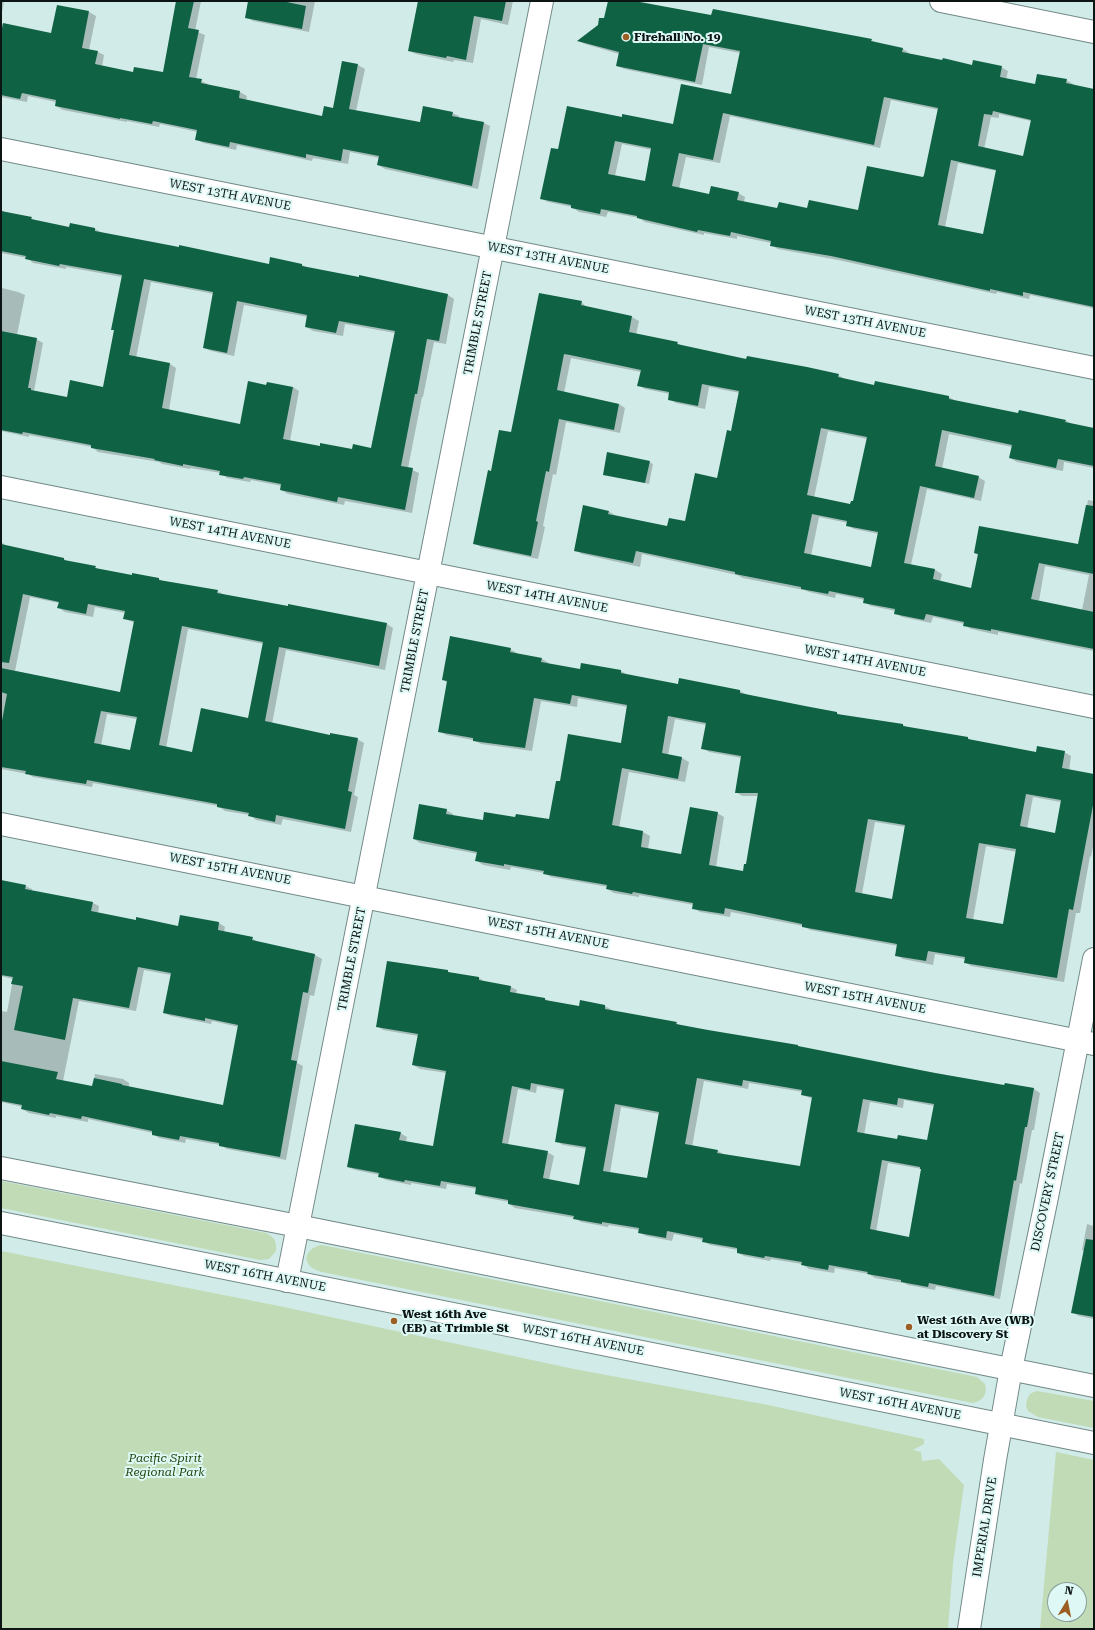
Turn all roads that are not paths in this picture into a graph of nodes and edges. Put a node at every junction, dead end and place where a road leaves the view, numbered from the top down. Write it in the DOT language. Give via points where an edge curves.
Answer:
graph roads {
  1 [pos="542,1"];
  2 [pos="940,1"];
  3 [pos="1094,32"];
  4 [pos="1,149"];
  5 [pos="493,248"];
  6 [pos="1094,368"];
  7 [pos="1,487"];
  8 [pos="429,573"];
  9 [pos="1094,707"];
  10 [pos="1,824"];
  11 [pos="365,896"];
  12 [pos="1094,959"];
  13 [pos="1086,1043"];
  14 [pos="1,1168"];
  15 [pos="1,1223"];
  16 [pos="298,1226"];
  17 [pos="287,1281"];
  18 [pos="1011,1369"];
  19 [pos="1094,1386"];
  20 [pos="1001,1424"];
  21 [pos="1094,1443"];
  22 [pos="969,1629"];
  1 -- 5 [label="street, TRIMBLE STREET"];
  2 -- 3 [label="street"];
  4 -- 5 [label="street, WEST 13TH AVENUE"];
  5 -- 6 [label="street, WEST 13TH AVENUE"];
  5 -- 8 [label="street, TRIMBLE STREET"];
  7 -- 8 [label="street, WEST 14TH AVENUE"];
  8 -- 9 [label="street, WEST 14TH AVENUE"];
  8 -- 11 [label="street, TRIMBLE STREET"];
  10 -- 11 [label="street, WEST 15TH AVENUE"];
  11 -- 13 [label="street, WEST 15TH AVENUE"];
  11 -- 16 [label="street, TRIMBLE STREET"];
  12 -- 13 [label="street, DISCOVERY STREET"];
  13 -- 18 [label="street, DISCOVERY STREET"];
  14 -- 16 [label="street"];
  15 -- 17 [label="street, WEST 16TH AVENUE"];
  16 -- 17 [label="street, TRIMBLE STREET"];
  16 -- 18 [label="street"];
  17 -- 20 [label="street, WEST 16TH AVENUE"];
  18 -- 19 [label="street"];
  18 -- 20 [label="street, DISCOVERY STREET"];
  20 -- 21 [label="street, WEST 16TH AVENUE"];
  20 -- 22 [label="street, IMPERIAL DRIVE"];
}
